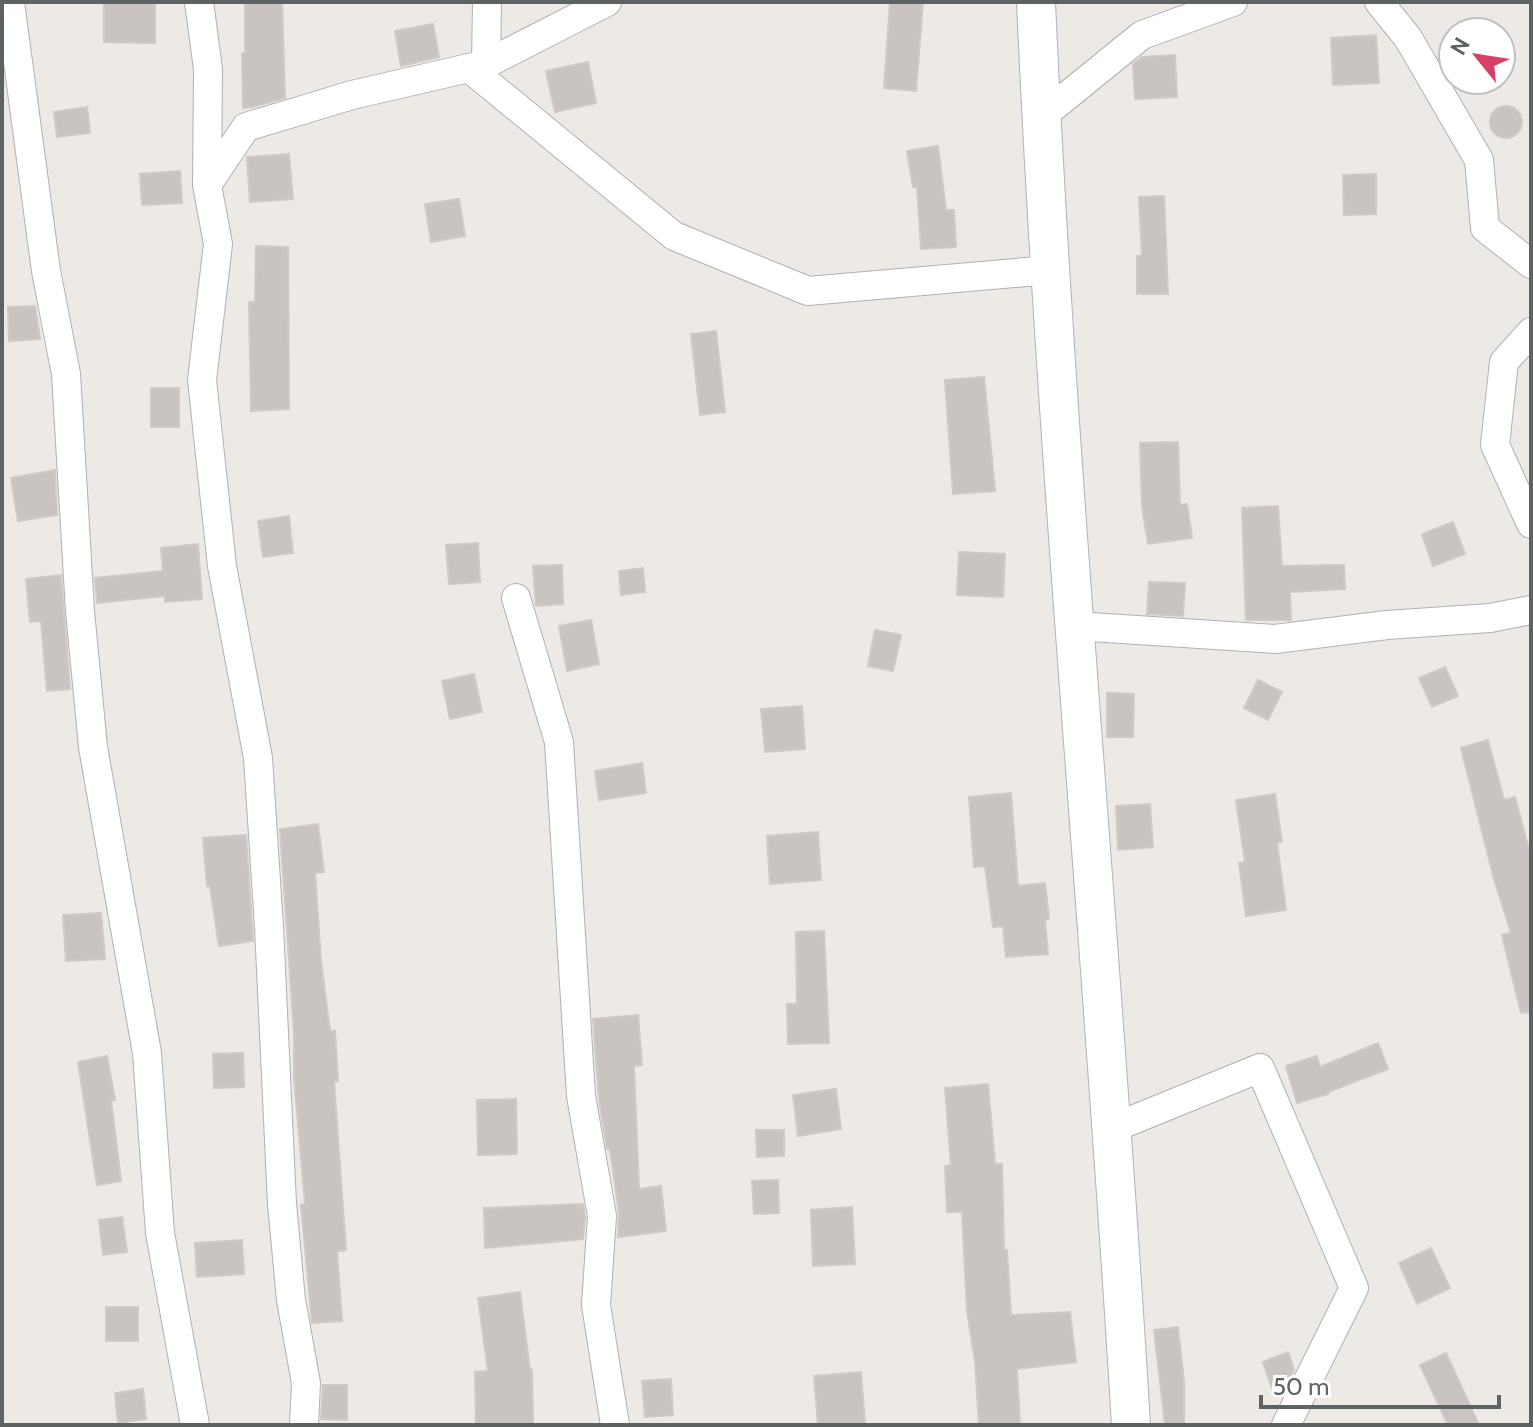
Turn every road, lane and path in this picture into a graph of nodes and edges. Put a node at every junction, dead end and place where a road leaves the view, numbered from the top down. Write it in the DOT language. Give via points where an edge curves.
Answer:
graph roads {
  1 [pos="10,2"];
  2 [pos="199,2"];
  3 [pos="487,2"];
  4 [pos="607,2"];
  5 [pos="1036,2"];
  6 [pos="1233,2"];
  7 [pos="1379,2"];
  8 [pos="478,66"];
  9 [pos="12,92"];
  10 [pos="1041,117"];
  11 [pos="207,185"];
  12 [pos="1531,264"];
  13 [pos="1049,270"];
  14 [pos="1531,332"];
  15 [pos="1531,524"];
  16 [pos="516,598"];
  17 [pos="1531,610"];
  18 [pos="1075,626"];
  19 [pos="1113,1128"];
  20 [pos="195,1425"];
  21 [pos="304,1425"];
  22 [pos="615,1425"];
  23 [pos="1131,1425"];
  24 [pos="1286,1425"];
  1 -- 9 [label="street"];
  2 -- 11 [label="street" via="208,69"];
  3 -- 8 [label="street"];
  4 -- 8 [label="street"];
  5 -- 10 [label="street"];
  6 -- 10 [label="street" via="1142,35"];
  7 -- 12 [label="street" via="1408,38 1479,160 1485,228"];
  8 -- 11 [label="street" via="246,127"];
  8 -- 13 [label="street" via="674,236 808,291"];
  9 -- 20 [label="street" via="66,374 93,747 147,1053 160,1233"];
  10 -- 13 [label="street"];
  11 -- 21 [label="street" via="218,244 202,380 222,566 258,758 282,1204 306,1383"];
  13 -- 18 [label="street"];
  14 -- 15 [label="street" via="1504,362 1495,445"];
  16 -- 22 [label="street" via="559,742 581,1096 602,1216 596,1305"];
  17 -- 18 [label="street" via="1275,639"];
  18 -- 19 [label="street"];
  19 -- 23 [label="street"];
  19 -- 24 [label="street" via="1260,1068 1354,1288"];
}
